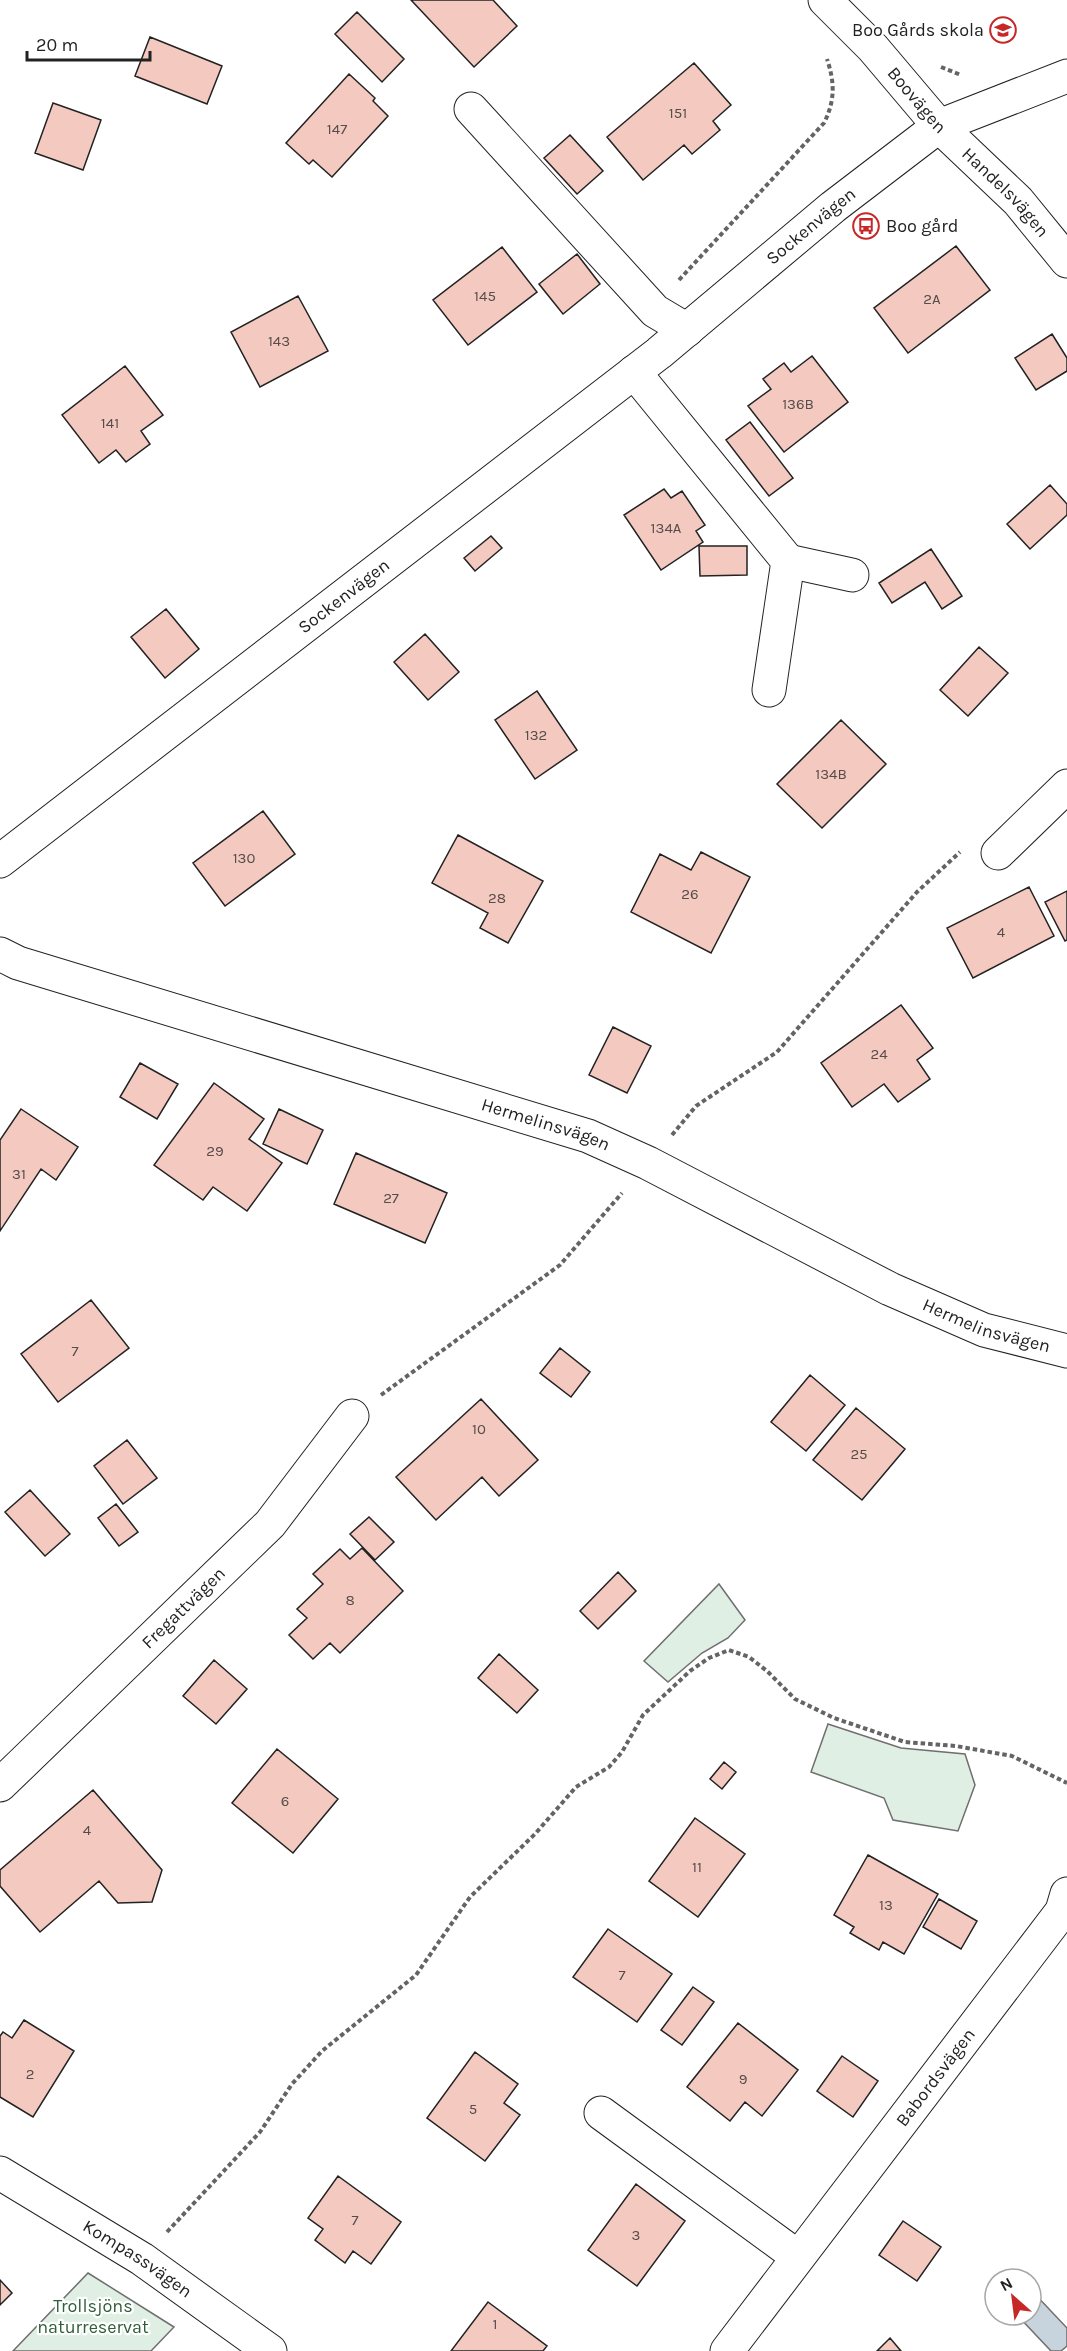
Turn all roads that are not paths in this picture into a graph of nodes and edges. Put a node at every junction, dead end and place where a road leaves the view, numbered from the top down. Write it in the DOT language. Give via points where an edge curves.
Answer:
graph roads {
  1 [pos="825,0"];
  2 [pos="1067,76"];
  3 [pos="471,109"];
  4 [pos="939,126"];
  5 [pos="1067,261"];
  6 [pos="687,330"];
  7 [pos="634,372"];
  8 [pos="788,561"];
  9 [pos="852,575"];
  10 [pos="769,690"];
  11 [pos="1067,786"];
  12 [pos="982,849"];
  13 [pos="0,861"];
  14 [pos="0,954"];
  15 [pos="1067,1351"];
  16 [pos="352,1416"];
  17 [pos="0,1785"];
  18 [pos="1067,1894"];
  19 [pos="601,2113"];
  20 [pos="0,2173"];
  21 [pos="798,2257"];
  22 [pos="270,2351"];
  23 [pos="727,2351"];
  1 -- 4 [label="street, Boovägen" via="873,48"];
  2 -- 4 [label="street, Boovägen"];
  3 -- 6 [label="street" via="655,311"];
  4 -- 5 [label="street, Handelsvägen" via="1017,201"];
  4 -- 6 [label="street, Sockenvägen" via="833,207"];
  6 -- 7 [label="street, Sockenvägen"];
  7 -- 8 [label="street"];
  7 -- 13 [label="street, Sockenvägen"];
  8 -- 9 [label="street"];
  8 -- 10 [label="street"];
  11 -- 12 [label="street"];
  14 -- 15 [label="street, Hermelinsvägen" via="18,963 588,1136 648,1163 890,1289 984,1330"];
  16 -- 17 [label="street, Fregattvägen" via="270,1524"];
  18 -- 21 [label="street, Babordsvägen" via="1062,1911"];
  19 -- 21 [label="street"];
  20 -- 22 [label="street, Kompassvägen" via="142,2259"];
  21 -- 23 [label="street, Babordsvägen"];
}
